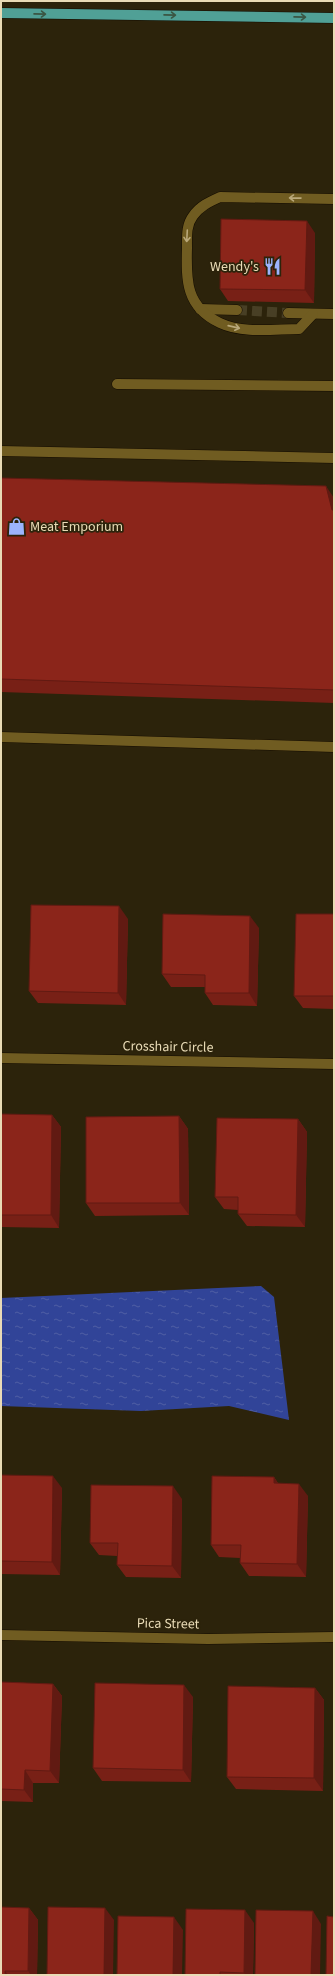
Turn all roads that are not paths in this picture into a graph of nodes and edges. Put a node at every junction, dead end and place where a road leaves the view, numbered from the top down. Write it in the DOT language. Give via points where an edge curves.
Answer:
graph roads {
  1 [pos="1,13"];
  2 [pos="334,18"];
  3 [pos="334,198"];
  4 [pos="200,309"];
  5 [pos="237,310"];
  6 [pos="288,313"];
  7 [pos="312,314"];
  8 [pos="334,314"];
  9 [pos="117,384"];
  10 [pos="334,386"];
  11 [pos="1,451"];
  12 [pos="334,458"];
  13 [pos="1,737"];
  14 [pos="334,747"];
  15 [pos="1,1058"];
  16 [pos="334,1064"];
  17 [pos="1,1635"];
  18 [pos="334,1637"];
  1 -- 2 [label="main road, one-way"];
  3 -- 4 [label="street, one-way" via="220,197 204,204 192,217 187,230 186,280 191,295"];
  4 -- 5 [label="street"];
  4 -- 7 [label="street, one-way" via="220,323 237,329 299,328"];
  6 -- 7 [label="street"];
  7 -- 8 [label="street"];
  9 -- 10 [label="street"];
  11 -- 12 [label="street"];
  13 -- 14 [label="street"];
  15 -- 16 [label="street, Crosshair Circle"];
  17 -- 18 [label="street, Pica Street" via="208,1639"];
}
